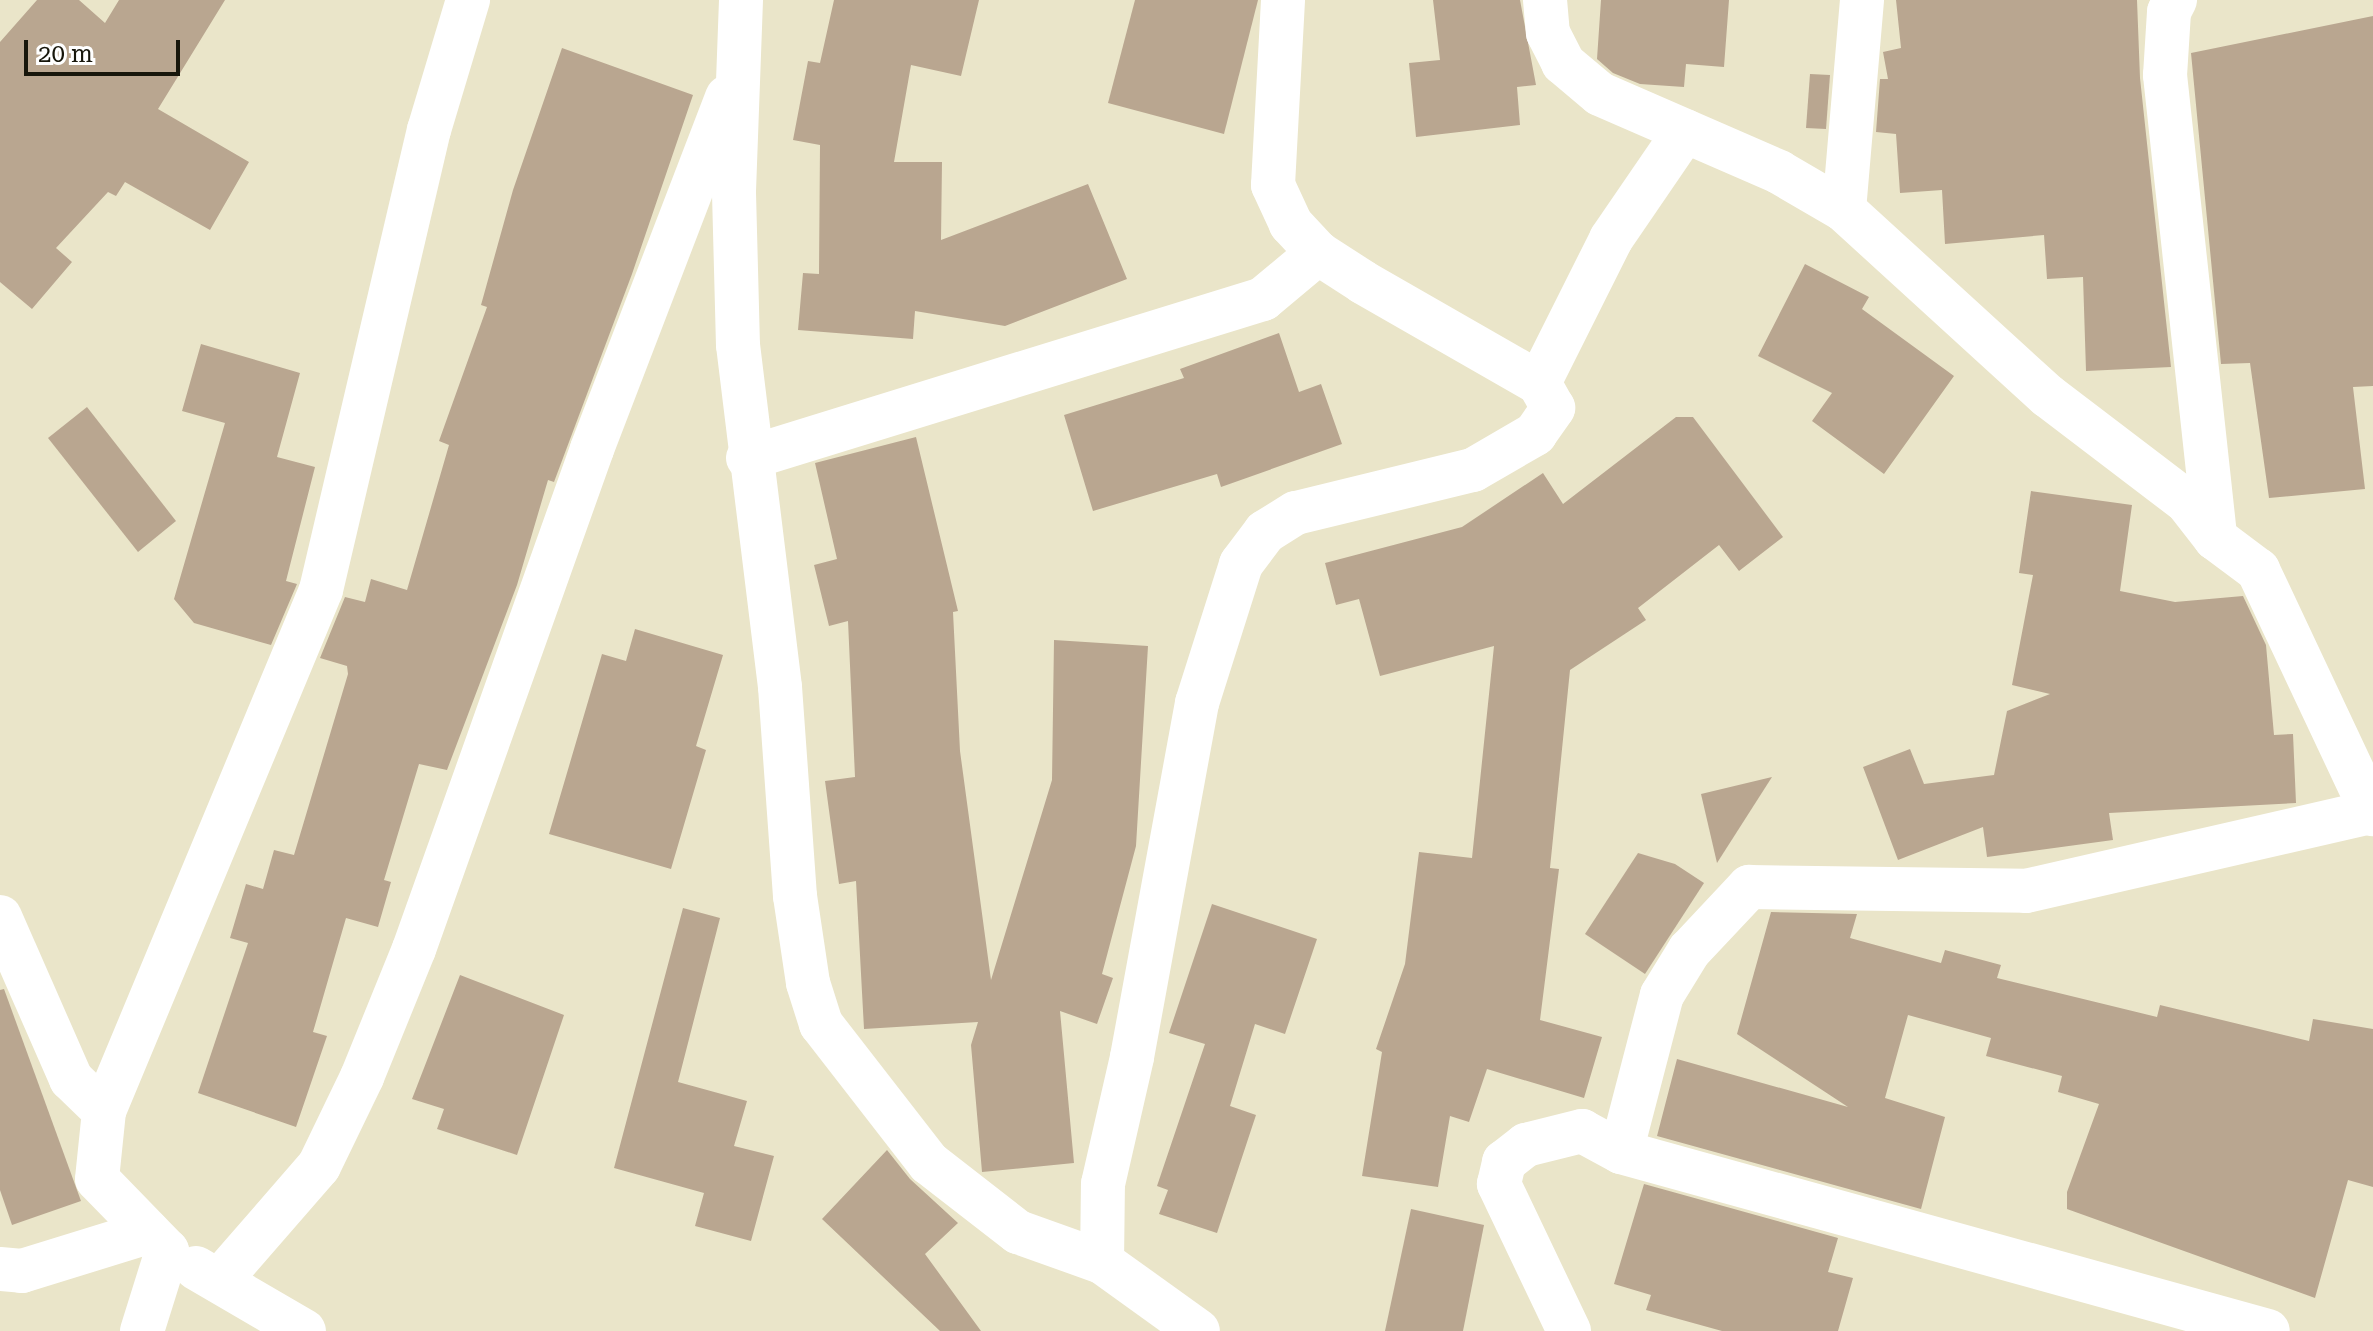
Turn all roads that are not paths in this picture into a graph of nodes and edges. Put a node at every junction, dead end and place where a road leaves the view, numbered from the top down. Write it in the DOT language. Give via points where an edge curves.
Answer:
graph roads {
  1 [pos="468,0"];
  2 [pos="741,0"];
  3 [pos="1283,0"];
  4 [pos="1545,0"];
  5 [pos="1862,0"];
  6 [pos="2175,0"];
  7 [pos="739,64"];
  8 [pos="1685,131"];
  9 [pos="1844,210"];
  10 [pos="1318,253"];
  11 [pos="1539,383"];
  12 [pos="748,458"];
  13 [pos="2215,538"];
  14 [pos="2372,813"];
  15 [pos="0,917"];
  16 [pos="104,1111"];
  17 [pos="1621,1152"];
  18 [pos="158,1241"];
  19 [pos="1102,1262"];
  20 [pos="0,1269"];
  21 [pos="219,1281"];
  22 [pos="142,1331"];
  23 [pos="304,1331"];
  24 [pos="1198,1331"];
  25 [pos="1569,1331"];
  26 [pos="2268,1331"];
  1 -- 16 [label="street" via="429,130 321,590"];
  2 -- 7 [label="street"];
  3 -- 10 [label="street" via="1273,185 1291,224"];
  4 -- 8 [label="street" via="1548,33 1563,63 1600,94"];
  5 -- 9 [label="street"];
  6 -- 13 [label="street" via="2169,12 2165,75"];
  7 -- 12 [label="street" via="734,193 738,345"];
  7 -- 21 [label="street" via="592,449 414,949 362,1077 319,1166"];
  8 -- 9 [label="street" via="1779,172"];
  8 -- 11 [label="street" via="1611,239"];
  9 -- 13 [label="street" via="2048,396 2187,502"];
  10 -- 11 [label="street"];
  10 -- 12 [label="street" via="1263,299"];
  11 -- 19 [label="street" via="1553,408 1535,434 1473,470 1296,513 1265,532 1241,564 1197,703 1132,1057 1103,1184"];
  12 -- 19 [label="street" via="780,687 795,896 808,983 821,1024 929,1163 1018,1232"];
  13 -- 14 [label="street" via="2258,570"];
  14 -- 17 [label="street" via="2026,891 1749,887 1689,951 1662,995"];
  15 -- 16 [label="street" via="71,1079"];
  16 -- 18 [label="street" via="97,1179"];
  17 -- 25 [label="street" via="1582,1131 1526,1145 1504,1162 1499,1184"];
  17 -- 26 [label="street"];
  18 -- 20 [label="street" via="22,1271"];
  18 -- 21 [label="street"];
  18 -- 22 [label="street"];
  19 -- 24 [label="street"];
  21 -- 23 [label="street"];
}
